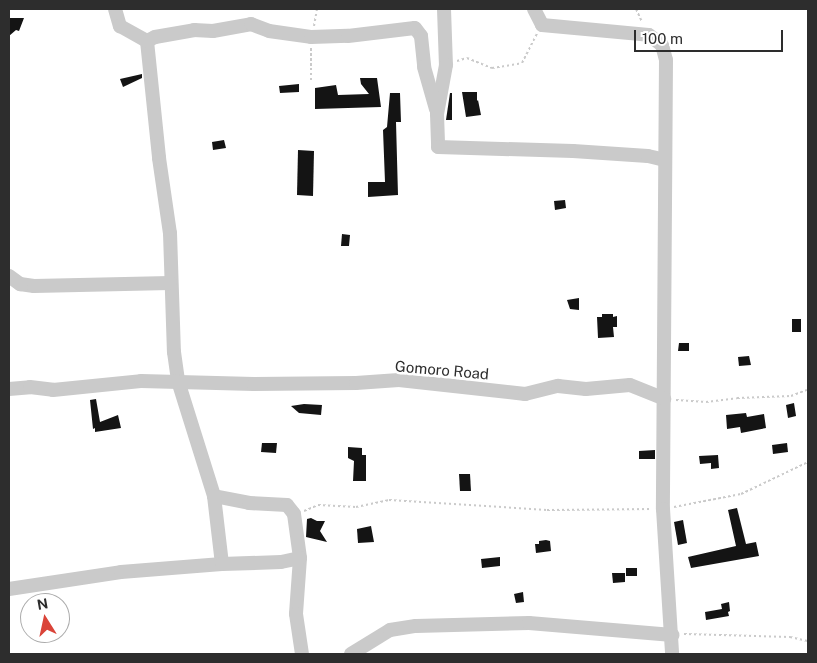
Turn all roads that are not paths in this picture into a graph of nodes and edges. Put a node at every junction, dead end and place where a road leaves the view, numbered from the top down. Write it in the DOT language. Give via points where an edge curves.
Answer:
graph roads {
  1 [pos="114,9"];
  2 [pos="444,9"];
  3 [pos="534,9"];
  4 [pos="147,40"];
  5 [pos="437,114"];
  6 [pos="665,160"];
  7 [pos="9,276"];
  8 [pos="170,283"];
  9 [pos="178,381"];
  10 [pos="9,389"];
  11 [pos="664,399"];
  12 [pos="214,496"];
  13 [pos="300,558"];
  14 [pos="222,564"];
  15 [pos="9,589"];
  16 [pos="672,634"];
  17 [pos="302,654"];
  18 [pos="351,654"];
  19 [pos="672,654"];
  1 -- 4 [label="street" via="120,26"];
  2 -- 5 [label="street" via="446,65"];
  3 -- 6 [label="street" via="542,25 649,35 662,45 666,60"];
  4 -- 5 [label="street" via="194,30 213,31 251,24 269,31 311,37 415,28 421,36 424,67"];
  4 -- 8 [label="street" via="170,233"];
  5 -- 6 [label="street" via="438,147 648,156"];
  6 -- 11 [label="street"];
  7 -- 8 [label="street" via="20,284 34,286"];
  8 -- 9 [label="street"];
  9 -- 10 [label="street, Gomoro Road" via="141,380 53,390"];
  9 -- 11 [label="street, Gomoro Road" via="254,384 399,380 525,394 558,386 586,389 630,385"];
  9 -- 12 [label="street"];
  11 -- 16 [label="street" via="662,509"];
  12 -- 13 [label="street" via="287,505 294,514"];
  12 -- 14 [label="street"];
  13 -- 14 [label="street" via="281,562"];
  13 -- 17 [label="street" via="296,614"];
  14 -- 15 [label="street" via="121,572"];
  16 -- 18 [label="street" via="529,623 416,626 390,630"];
  16 -- 19 [label="street"];
}
